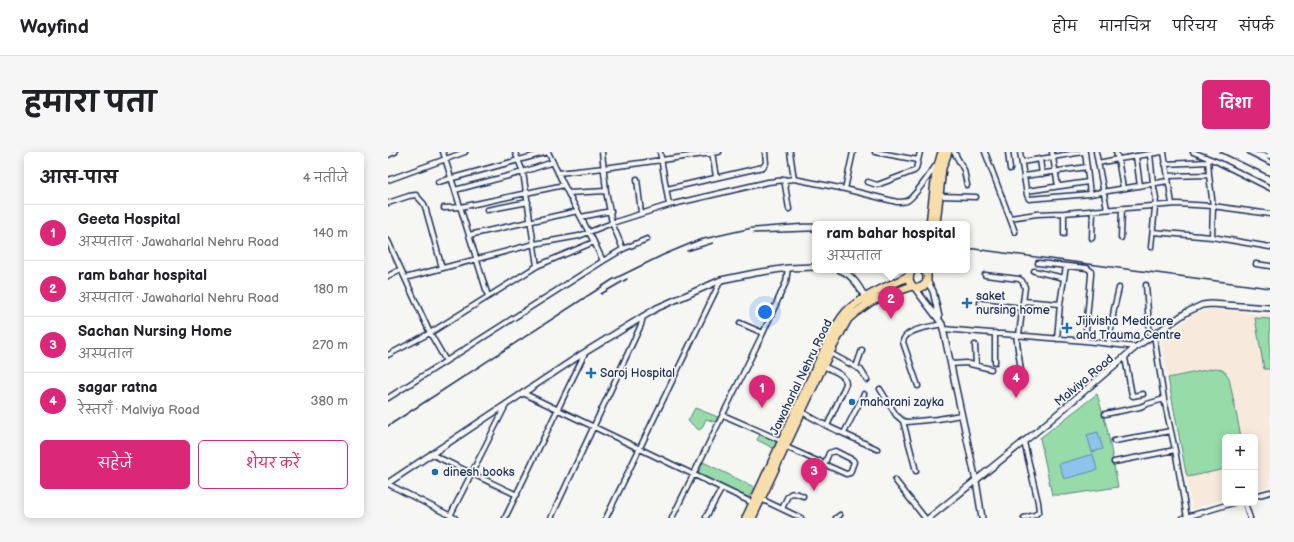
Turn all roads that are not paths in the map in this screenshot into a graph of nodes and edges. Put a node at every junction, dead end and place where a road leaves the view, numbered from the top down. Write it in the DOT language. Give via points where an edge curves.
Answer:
graph roads {
  1 [pos="395,152"];
  2 [pos="443,152"];
  3 [pos="465,152"];
  4 [pos="515,152"];
  5 [pos="548,152"];
  6 [pos="602,152"];
  7 [pos="660,152"];
  8 [pos="719,152"];
  9 [pos="765,152"];
  10 [pos="790,152"];
  11 [pos="853,152"];
  12 [pos="875,152"];
  13 [pos="920,152"];
  14 [pos="942,152"];
  15 [pos="948,152"];
  16 [pos="954,152"];
  17 [pos="984,152"];
  18 [pos="1008,152"];
  19 [pos="1020,152"];
  20 [pos="1084,152"];
  21 [pos="1096,152"];
  22 [pos="1116,152"];
  23 [pos="1163,152"];
  24 [pos="1193,152"];
  25 [pos="1250,152"];
  26 [pos="459,153"];
  27 [pos="712,153"];
  28 [pos="1052,154"];
  29 [pos="1150,154"];
  30 [pos="388,155"];
  31 [pos="1136,156"];
  32 [pos="1258,156"];
  33 [pos="1270,156"];
  34 [pos="446,158"];
  35 [pos="1040,159"];
  36 [pos="1118,159"];
  37 [pos="519,160"];
  38 [pos="918,160"];
  39 [pos="939,160"];
  40 [pos="1208,160"];
  41 [pos="662,161"];
  42 [pos="553,162"];
  43 [pos="1022,162"];
  44 [pos="1270,162"];
  45 [pos="1098,163"];
  46 [pos="1165,164"];
  47 [pos="604,168"];
  48 [pos="1087,168"];
  49 [pos="1010,169"];
  50 [pos="523,172"];
  51 [pos="1056,172"];
  52 [pos="558,173"];
  53 [pos="1042,174"];
  54 [pos="1209,175"];
  55 [pos="1024,176"];
  56 [pos="716,177"];
  57 [pos="794,178"];
  58 [pos="452,179"];
  59 [pos="637,179"];
  60 [pos="784,179"];
  61 [pos="1168,179"];
  62 [pos="388,180"];
  63 [pos="438,182"];
  64 [pos="868,182"];
  65 [pos="1088,182"];
  66 [pos="1153,183"];
  67 [pos="564,184"];
  68 [pos="967,185"];
  69 [pos="1057,186"];
  70 [pos="1140,186"];
  71 [pos="1123,188"];
  72 [pos="1270,188"];
  73 [pos="667,189"];
  74 [pos="845,189"];
  75 [pos="455,190"];
  76 [pos="606,191"];
  77 [pos="1026,191"];
  78 [pos="1104,191"];
  79 [pos="526,193"];
  80 [pos="568,193"];
  81 [pos="1090,194"];
  82 [pos="939,196"];
  83 [pos="1057,196"];
  84 [pos="976,197"];
  85 [pos="528,202"];
  86 [pos="388,203"];
  87 [pos="1172,204"];
  88 [pos="669,205"];
  89 [pos="1154,205"];
  90 [pos="1213,206"];
  91 [pos="460,207"];
  92 [pos="444,208"];
  93 [pos="1122,208"];
  94 [pos="789,209"];
  95 [pos="1107,209"];
  96 [pos="487,210"];
  97 [pos="1092,210"];
  98 [pos="578,211"];
  99 [pos="611,212"];
  100 [pos="641,213"];
  101 [pos="1064,213"];
  102 [pos="1270,214"];
  103 [pos="581,217"];
  104 [pos="1010,218"];
  105 [pos="531,221"];
  106 [pos="930,221"];
  107 [pos="936,221"];
  108 [pos="612,223"];
  109 [pos="589,232"];
  110 [pos="1015,232"];
  111 [pos="1153,232"];
  112 [pos="1064,234"];
  113 [pos="469,235"];
  114 [pos="1212,237"];
  115 [pos="1092,238"];
  116 [pos="1121,238"];
  117 [pos="647,239"];
  118 [pos="388,242"];
  119 [pos="594,242"];
  120 [pos="534,244"];
  121 [pos="1151,247"];
  122 [pos="1270,247"];
  123 [pos="623,249"];
  124 [pos="477,259"];
  125 [pos="603,261"];
  126 [pos="1038,263"];
  127 [pos="1256,264"];
  128 [pos="537,266"];
  129 [pos="1066,266"];
  130 [pos="1270,266"];
  131 [pos="812,267"];
  132 [pos="442,268"];
  133 [pos="788,268"];
  134 [pos="401,269"];
  135 [pos="1034,271"];
  136 [pos="846,273"];
  137 [pos="911,273"];
  138 [pos="985,275"];
  139 [pos="388,276"];
  140 [pos="928,276"];
  141 [pos="405,278"];
  142 [pos="1064,278"];
  143 [pos="721,280"];
  144 [pos="1146,285"];
  145 [pos="913,287"];
  146 [pos="1120,288"];
  147 [pos="488,296"];
  148 [pos="867,300"];
  149 [pos="1023,301"];
  150 [pos="980,303"];
  151 [pos="1060,304"];
  152 [pos="1022,308"];
  153 [pos="1270,308"];
  154 [pos="643,316"];
  155 [pos="740,323"];
  156 [pos="941,324"];
  157 [pos="430,333"];
  158 [pos="763,333"];
  159 [pos="995,333"];
  160 [pos="1017,335"];
  161 [pos="1152,337"];
  162 [pos="1057,339"];
  163 [pos="1085,341"];
  164 [pos="1109,343"];
  165 [pos="975,345"];
  166 [pos="1136,347"];
  167 [pos="862,350"];
  168 [pos="585,353"];
  169 [pos="830,353"];
  170 [pos="388,355"];
  171 [pos="1125,358"];
  172 [pos="446,361"];
  173 [pos="995,362"];
  174 [pos="951,364"];
  175 [pos="976,365"];
  176 [pos="823,366"];
  177 [pos="856,367"];
  178 [pos="991,369"];
  179 [pos="1021,371"];
  180 [pos="867,380"];
  181 [pos="918,386"];
  182 [pos="880,390"];
  183 [pos="523,393"];
  184 [pos="864,394"];
  185 [pos="1143,394"];
  186 [pos="388,398"];
  187 [pos="1164,399"];
  188 [pos="506,404"];
  189 [pos="558,410"];
  190 [pos="802,412"];
  191 [pos="1105,414"];
  192 [pos="723,415"];
  193 [pos="962,415"];
  194 [pos="903,421"];
  195 [pos="827,426"];
  196 [pos="594,427"];
  197 [pos="1171,431"];
  198 [pos="844,434"];
  199 [pos="1024,442"];
  200 [pos="1114,442"];
  201 [pos="784,444"];
  202 [pos="639,449"];
  203 [pos="877,449"];
  204 [pos="1175,450"];
  205 [pos="431,454"];
  206 [pos="820,461"];
  207 [pos="1114,462"];
  208 [pos="825,463"];
  209 [pos="916,471"];
  210 [pos="472,473"];
  211 [pos="693,475"];
  212 [pos="813,477"];
  213 [pos="895,480"];
  214 [pos="976,481"];
  215 [pos="388,484"];
  216 [pos="722,488"];
  217 [pos="1270,492"];
  218 [pos="516,495"];
  219 [pos="1258,495"];
  220 [pos="803,496"];
  221 [pos="761,499"];
  222 [pos="753,503"];
  223 [pos="1224,506"];
  224 [pos="1247,506"];
  225 [pos="782,509"];
  226 [pos="453,517"];
  227 [pos="706,517"];
  228 [pos="930,517"];
  229 [pos="505,518"];
  230 [pos="551,518"];
  231 [pos="606,518"];
  232 [pos="672,518"];
  233 [pos="746,518"];
  234 [pos="752,518"];
  235 [pos="802,518"];
  236 [pos="925,518"];
  237 [pos="982,518"];
  238 [pos="1024,518"];
  239 [pos="1186,518"];
  240 [pos="1250,518"];
  1 -- 30 [label="street"];
  2 -- 34 [label="street"];
  3 -- 26 [label="street"];
  4 -- 37 [label="street"];
  5 -- 37 [label="street"];
  5 -- 42 [label="street"];
  6 -- 47 [label="street"];
  7 -- 41 [label="street"];
  8 -- 27 [label="street"];
  9 -- 56 [label="street" via="766,163 763,167"];
  10 -- 57 [label="street"];
  11 -- 74 [label="street"];
  12 -- 38 [label="street"];
  13 -- 38 [label="street"];
  14 -- 39 [label="highway"];
  15 -- 82 [label="highway" via="942,168"];
  16 -- 68 [label="street" via="964,170"];
  17 -- 104 [label="street"];
  18 -- 49 [label="street"];
  19 -- 43 [label="street"];
  20 -- 28 [label="street"];
  20 -- 48 [label="street"];
  21 -- 45 [label="street"];
  22 -- 36 [label="street"];
  23 -- 29 [label="street"];
  23 -- 46 [label="street"];
  24 -- 40 [label="street"];
  25 -- 32 [label="street"];
  26 -- 34 [label="street"];
  27 -- 41 [label="street"];
  27 -- 56 [label="street"];
  28 -- 35 [label="street"];
  28 -- 51 [label="street"];
  29 -- 31 [label="street"];
  29 -- 66 [label="street"];
  31 -- 36 [label="street"];
  31 -- 70 [label="street"];
  32 -- 33 [label="street"];
  32 -- 44 [label="street"];
  34 -- 58 [label="street"];
  34 -- 62 [label="street"];
  35 -- 43 [label="street"];
  35 -- 53 [label="street"];
  36 -- 45 [label="street"];
  36 -- 71 [label="street"];
  37 -- 50 [label="street"];
  37 -- 58 [label="street"];
  38 -- 64 [label="street" via="916,169 911,173 877,185"];
  39 -- 74 [label="street" via="913,196 906,201 898,202"];
  39 -- 106 [label="highway"];
  40 -- 46 [label="street"];
  40 -- 54 [label="street"];
  40 -- 72 [label="street"];
  41 -- 47 [label="street"];
  41 -- 73 [label="street"];
  42 -- 50 [label="street"];
  42 -- 52 [label="street"];
  43 -- 55 [label="street"];
  45 -- 78 [label="street"];
  46 -- 61 [label="street"];
  47 -- 52 [label="street"];
  47 -- 76 [label="street"];
  48 -- 51 [label="street"];
  48 -- 65 [label="street"];
  50 -- 75 [label="street"];
  50 -- 79 [label="street"];
  51 -- 53 [label="street"];
  51 -- 69 [label="street"];
  52 -- 67 [label="street"];
  53 -- 55 [label="street"];
  54 -- 61 [label="street"];
  54 -- 90 [label="street"];
  55 -- 77 [label="street"];
  56 -- 73 [label="street"];
  57 -- 60 [label="street"];
  57 -- 74 [label="street"];
  58 -- 63 [label="street"];
  58 -- 75 [label="street"];
  59 -- 100 [label="street"];
  60 -- 88 [label="street"];
  60 -- 94 [label="street"];
  61 -- 66 [label="street"];
  61 -- 87 [label="street"];
  65 -- 69 [label="street"];
  65 -- 81 [label="street"];
  66 -- 70 [label="street"];
  66 -- 89 [label="street" via="1156,198"];
  67 -- 79 [label="street"];
  67 -- 80 [label="street"];
  69 -- 77 [label="street"];
  69 -- 83 [label="street"];
  70 -- 71 [label="street"];
  71 -- 78 [label="street"];
  73 -- 88 [label="street"];
  75 -- 91 [label="street"];
  76 -- 80 [label="street"];
  76 -- 99 [label="street"];
  77 -- 83 [label="street" via="1029,199"];
  78 -- 81 [label="street"];
  78 -- 95 [label="street"];
  79 -- 85 [label="street"];
  79 -- 91 [label="street"];
  80 -- 98 [label="street"];
  81 -- 83 [label="street"];
  82 -- 84 [label="street"];
  82 -- 107 [label="highway"];
  85 -- 96 [label="street"];
  85 -- 105 [label="street"];
  86 -- 132 [label="street" via="416,195 421,200"];
  87 -- 89 [label="street"];
  87 -- 90 [label="street"];
  88 -- 100 [label="street"];
  89 -- 93 [label="street"];
  89 -- 111 [label="street"];
  90 -- 102 [label="street"];
  90 -- 114 [label="street"];
  91 -- 92 [label="street"];
  91 -- 113 [label="street"];
  93 -- 95 [label="street"];
  93 -- 116 [label="street"];
  95 -- 97 [label="street"];
  97 -- 101 [label="street"];
  97 -- 115 [label="street"];
  98 -- 103 [label="street"];
  98 -- 105 [label="street"];
  99 -- 103 [label="street"];
  99 -- 108 [label="street"];
  100 -- 108 [label="street"];
  101 -- 104 [label="street"];
  101 -- 112 [label="street"];
  103 -- 109 [label="street"];
  104 -- 110 [label="street"];
  105 -- 113 [label="street"];
  105 -- 120 [label="street"];
  108 -- 109 [label="street"];
  108 -- 123 [label="street"];
  109 -- 119 [label="street"];
  109 -- 120 [label="street"];
  111 -- 114 [label="street"];
  111 -- 121 [label="street"];
  113 -- 124 [label="street"];
  114 -- 122 [label="street"];
  117 -- 123 [label="street"];
  118 -- 134 [label="street"];
  119 -- 125 [label="street"];
  119 -- 128 [label="street"];
  120 -- 124 [label="street"];
  120 -- 128 [label="street"];
  123 -- 125 [label="street"];
  124 -- 132 [label="street"];
  124 -- 147 [label="street"];
  125 -- 172 [label="street"];
  126 -- 129 [label="street"];
  127 -- 130 [label="street"];
  128 -- 147 [label="street"];
  129 -- 142 [label="street"];
  129 -- 163 [label="street" via="1087,268 1091,271"];
  131 -- 133 [label="street"];
  132 -- 141 [label="street"];
  133 -- 143 [label="street"];
  133 -- 158 [label="street" via="786,282"];
  134 -- 139 [label="street"];
  134 -- 141 [label="street"];
  135 -- 142 [label="street"];
  136 -- 148 [label="street" via="861,288"];
  137 -- 145 [label="highway, Jawaharlal Nehru Road" via="909,280"];
  137 -- 148 [label="highway, Jawaharlal Nehru Road"];
  138 -- 149 [label="street" via="1022,281 1025,286"];
  140 -- 145 [label="highway, Jawaharlal Nehru Road" via="923,286"];
  140 -- 156 [label="street"];
  141 -- 157 [label="street"];
  142 -- 151 [label="street"];
  143 -- 154 [label="street"];
  143 -- 202 [label="street"];
  144 -- 161 [label="street"];
  145 -- 148 [label="highway, Jawaharlal Nehru Road"];
  145 -- 156 [label="street"];
  146 -- 164 [label="street"];
  147 -- 157 [label="street"];
  148 -- 169 [label="highway, Jawaharlal Nehru Road" via="848,319"];
  148 -- 201 [label="highway, Jawaharlal Nehru Road" via="855,304 846,311 834,329"];
  149 -- 151 [label="street"];
  149 -- 152 [label="street"];
  150 -- 152 [label="street"];
  151 -- 162 [label="street"];
  152 -- 160 [label="street"];
  153 -- 161 [label="street, Malviya Road" via="1202,305 1187,312"];
  154 -- 168 [label="street"];
  154 -- 196 [label="street"];
  155 -- 158 [label="street"];
  156 -- 159 [label="street"];
  156 -- 174 [label="street"];
  156 -- 181 [label="street" via="910,332 903,338"];
  157 -- 170 [label="street"];
  157 -- 172 [label="street"];
  158 -- 192 [label="street"];
  159 -- 160 [label="street"];
  159 -- 173 [label="street"];
  160 -- 162 [label="street"];
  160 -- 179 [label="street"];
  161 -- 166 [label="street, Malviya Road"];
  161 -- 187 [label="street"];
  162 -- 163 [label="street"];
  163 -- 164 [label="street"];
  164 -- 166 [label="street"];
  165 -- 175 [label="street"];
  166 -- 171 [label="street, Malviya Road"];
  167 -- 177 [label="street"];
  168 -- 183 [label="street"];
  168 -- 189 [label="street"];
  169 -- 176 [label="highway, Jawaharlal Nehru Road"];
  169 -- 177 [label="street"];
  171 -- 185 [label="street" via="1133,396"];
  171 -- 199 [label="street, Malviya Road"];
  172 -- 186 [label="street"];
  174 -- 175 [label="street"];
  174 -- 193 [label="street"];
  175 -- 178 [label="street"];
  176 -- 190 [label="highway, Jawaharlal Nehru Road"];
  176 -- 195 [label="street" via="842,376 846,381"];
  177 -- 180 [label="street"];
  182 -- 194 [label="street" via="898,418"];
  183 -- 188 [label="street"];
  183 -- 189 [label="street"];
  184 -- 198 [label="street"];
  187 -- 191 [label="street"];
  187 -- 197 [label="street"];
  188 -- 205 [label="street"];
  188 -- 210 [label="street"];
  189 -- 196 [label="street"];
  189 -- 218 [label="street"];
  190 -- 195 [label="street"];
  190 -- 201 [label="highway, Jawaharlal Nehru Road"];
  192 -- 201 [label="street"];
  192 -- 211 [label="street"];
  193 -- 194 [label="street"];
  193 -- 214 [label="street"];
  194 -- 209 [label="street"];
  195 -- 198 [label="street"];
  196 -- 202 [label="street"];
  196 -- 230 [label="street"];
  197 -- 200 [label="street"];
  197 -- 204 [label="street"];
  198 -- 203 [label="street"];
  199 -- 214 [label="street, Malviya Road"];
  199 -- 238 [label="street" via="1039,510 1036,515"];
  201 -- 206 [label="street"];
  201 -- 221 [label="highway, Jawaharlal Nehru Road"];
  201 -- 222 [label="highway, Jawaharlal Nehru Road"];
  202 -- 211 [label="street"];
  202 -- 231 [label="street"];
  204 -- 207 [label="street"];
  204 -- 239 [label="street"];
  205 -- 210 [label="street"];
  205 -- 215 [label="street"];
  206 -- 208 [label="street"];
  206 -- 212 [label="street"];
  208 -- 208 [label="street" via="848,474 852,471 854,462 835,451 829,453"];
  210 -- 218 [label="street"];
  210 -- 226 [label="street"];
  211 -- 216 [label="street"];
  211 -- 232 [label="street"];
  213 -- 236 [label="street"];
  214 -- 228 [label="street, Malviya Road"];
  214 -- 237 [label="street"];
  215 -- 226 [label="street"];
  216 -- 222 [label="street"];
  216 -- 227 [label="street"];
  217 -- 219 [label="street"];
  218 -- 229 [label="street"];
  220 -- 225 [label="street" via="791,493"];
  221 -- 225 [label="street"];
  221 -- 234 [label="highway, Jawaharlal Nehru Road"];
  222 -- 233 [label="highway, Jawaharlal Nehru Road"];
  223 -- 239 [label="street"];
  224 -- 240 [label="street"];
  225 -- 235 [label="street"];
}
